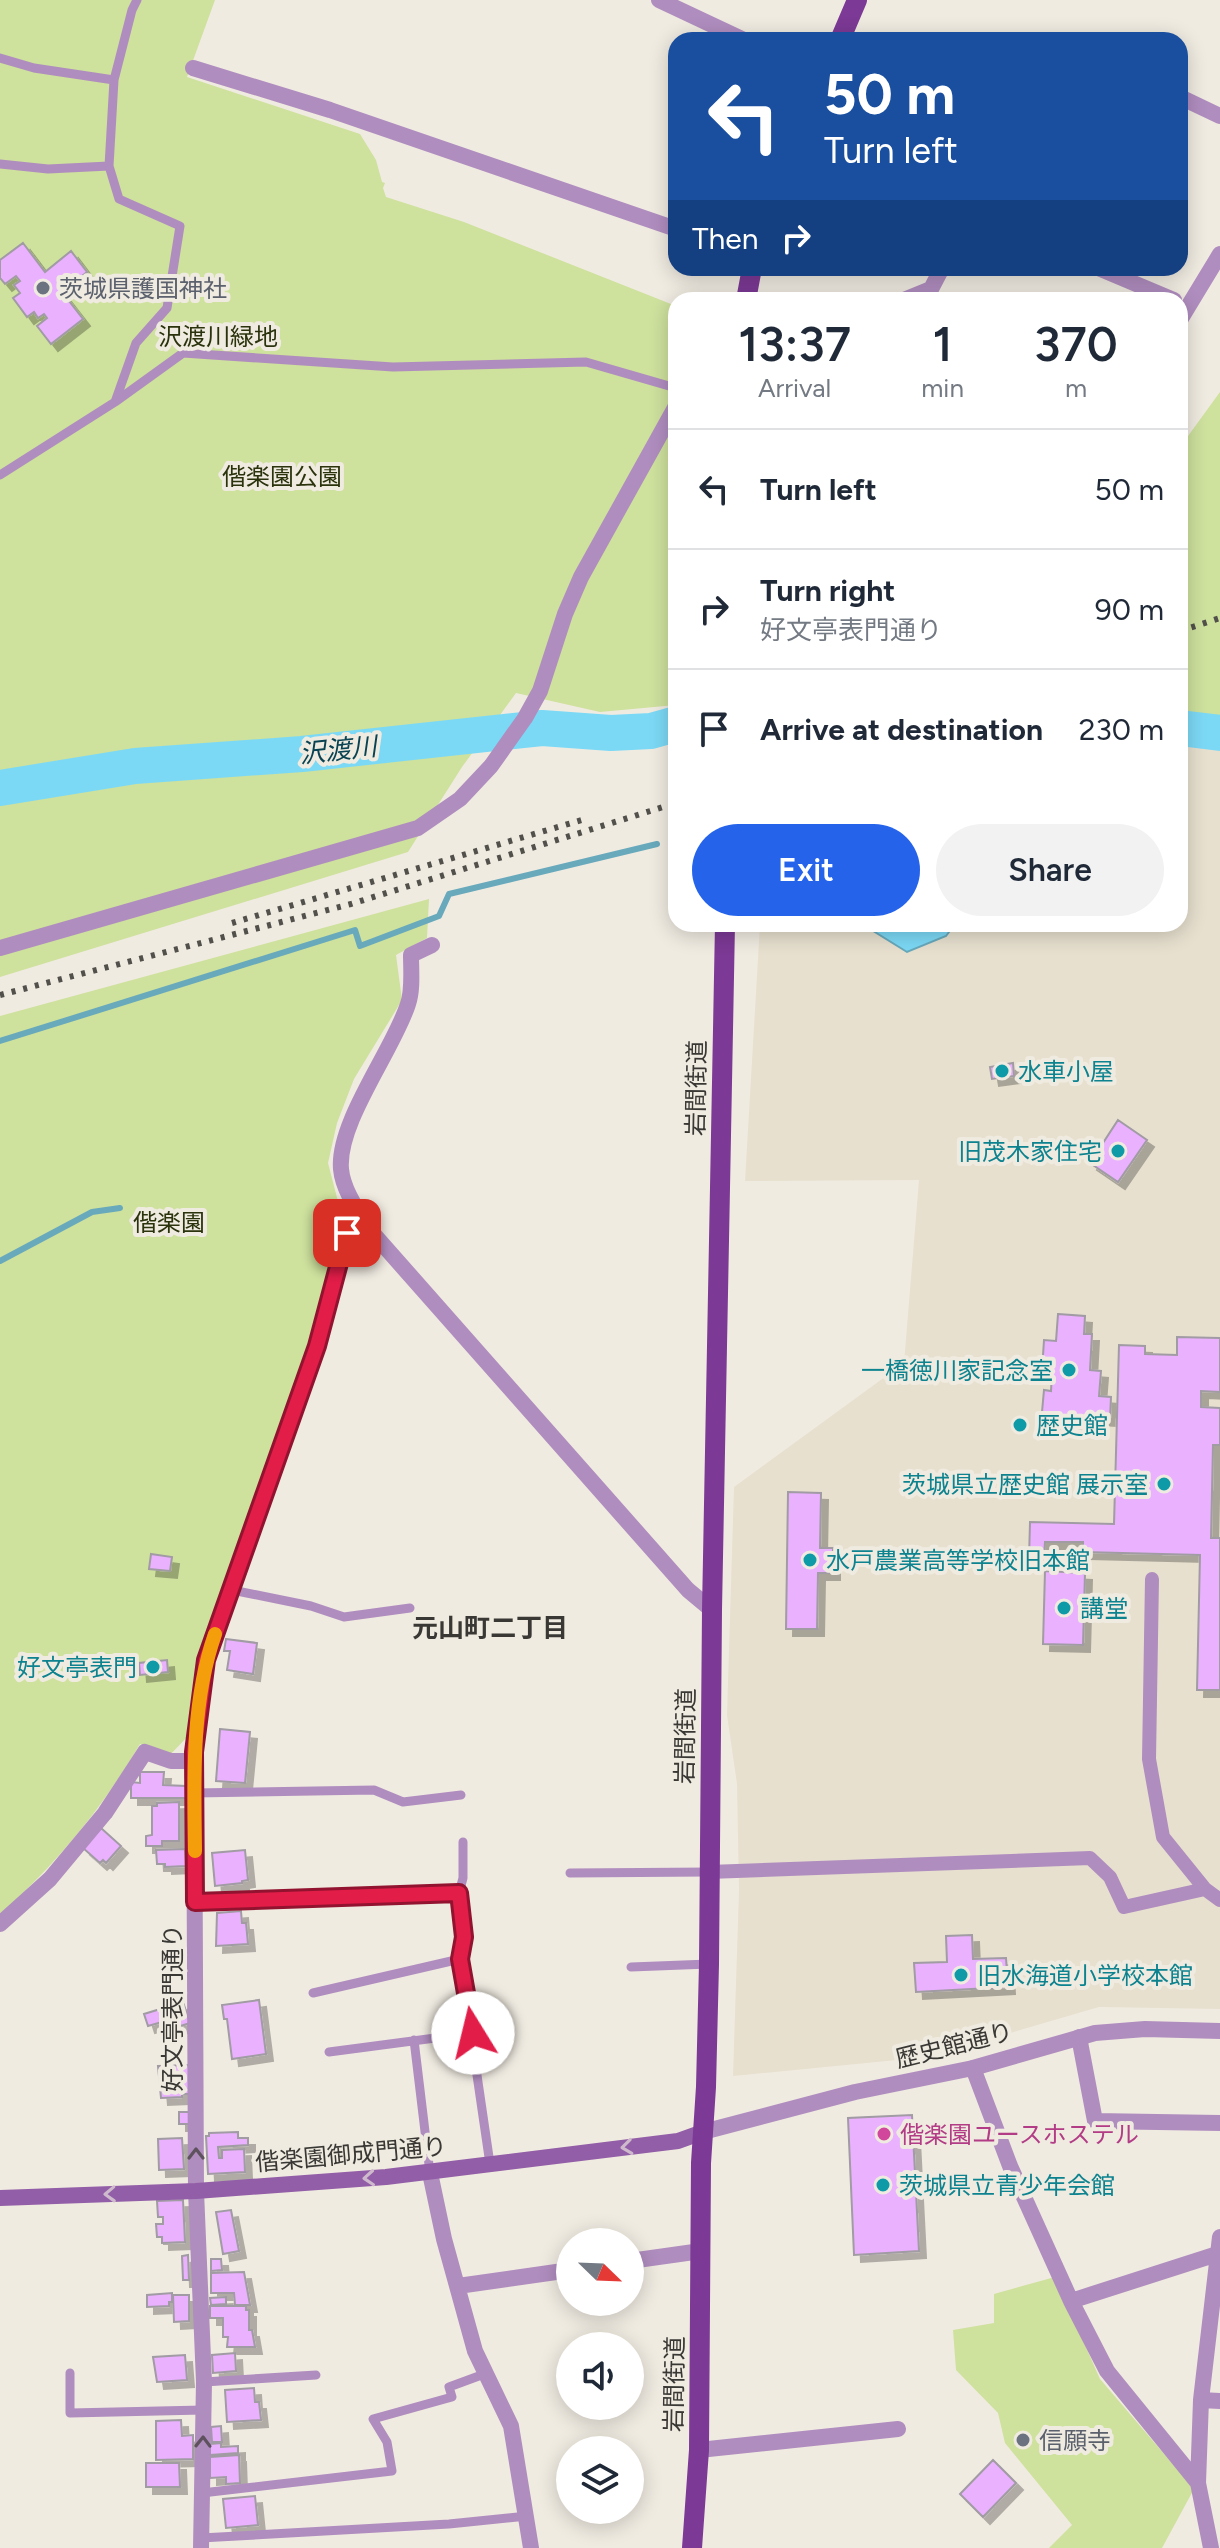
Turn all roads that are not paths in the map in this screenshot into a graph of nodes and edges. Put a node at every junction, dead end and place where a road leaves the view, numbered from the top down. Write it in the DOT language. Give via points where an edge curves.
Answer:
graph roads {
  1 [pos="137,0"];
  2 [pos="659,0"];
  3 [pos="857,0"];
  4 [pos="727,32"];
  5 [pos="843,32"];
  6 [pos="0,58"];
  7 [pos="193,68"];
  8 [pos="114,80"];
  9 [pos="1188,101"];
  10 [pos="1220,116"];
  11 [pos="0,164"];
  12 [pos="109,166"];
  13 [pos="668,226"];
  14 [pos="1220,254"];
  15 [pos="1115,276"];
  16 [pos="1148,292"];
  17 [pos="1188,296"];
  18 [pos="668,386"];
  19 [pos="115,402"];
  20 [pos="668,420"];
  21 [pos="0,475"];
  22 [pos="725,932"];
  23 [pos="432,945"];
  24 [pos="0,948"];
  25 [pos="355,1205"];
  26 [pos="1152,1579"];
  27 [pos="232,1590"];
  28 [pos="410,1608"];
  29 [pos="712,1610"];
  30 [pos="195,1761"];
  31 [pos="194,1793"];
  32 [pos="461,1795"];
  33 [pos="463,1842"];
  34 [pos="709,1872"];
  35 [pos="570,1873"];
  36 [pos="1205,1889"];
  37 [pos="459,1893"];
  38 [pos="1220,1900"];
  39 [pos="195,1902"];
  40 [pos="0,1924"];
  41 [pos="460,1959"];
  42 [pos="709,1964"];
  43 [pos="631,1967"];
  44 [pos="313,1993"];
  45 [pos="1220,2031"];
  46 [pos="473,2033"];
  47 [pos="1079,2037"];
  48 [pos="414,2040"];
  49 [pos="329,2052"];
  50 [pos="973,2068"];
  51 [pos="1220,2123"];
  52 [pos="703,2132"];
  53 [pos="490,2164"];
  54 [pos="430,2173"];
  55 [pos="196,2191"];
  56 [pos="0,2198"];
  57 [pos="1219,2248"];
  58 [pos="701,2251"];
  59 [pos="644,2259"];
  60 [pos="556,2272"];
  61 [pos="458,2286"];
  62 [pos="1071,2301"];
  63 [pos="1216,2316"];
  64 [pos="70,2373"];
  65 [pos="487,2373"];
  66 [pos="316,2375"];
  67 [pos="204,2382"];
  68 [pos="1201,2400"];
  69 [pos="1220,2401"];
  70 [pos="203,2410"];
  71 [pos="898,2429"];
  72 [pos="699,2450"];
  73 [pos="1198,2483"];
  74 [pos="202,2493"];
  75 [pos="527,2516"];
  76 [pos="201,2543"];
  77 [pos="531,2548"];
  78 [pos="692,2548"];
  79 [pos="1211,2548"];
  1 -- 8 [label="lane"];
  2 -- 4 [label="street"];
  3 -- 5 [label="main road"];
  6 -- 8 [label="lane"];
  7 -- 13 [label="street"];
  8 -- 12 [label="lane"];
  9 -- 10 [label="street"];
  11 -- 12 [label="lane" via="48,169"];
  12 -- 19 [label="lane" via="119,199 180,226 167,308 136,343"];
  14 -- 17 [label="street"];
  15 -- 16 [label="street"];
  18 -- 19 [label="lane" via="586,362 393,367 183,353"];
  19 -- 21 [label="lane"];
  20 -- 24 [label="street" via="586,567 540,691 517,732 460,799 418,828"];
  22 -- 29 [label="main road, 岩間街道"];
  23 -- 25 [label="street" via="411,955 408,1004 345,1141 341,1168"];
  25 -- 27 [label="street, 好文亭表門通り" via="317,1346"];
  25 -- 29 [label="street" via="370,1230 688,1590"];
  26 -- 36 [label="street" via="1149,1759 1163,1837"];
  27 -- 28 [label="lane" via="344,1617"];
  27 -- 30 [label="street, 好文亭表門通り" via="206,1660"];
  29 -- 34 [label="main road, 岩間街道"];
  30 -- 31 [label="street, 好文亭表門通り"];
  30 -- 40 [label="street" via="171,1761 145,1752 105,1813 50,1879"];
  31 -- 32 [label="lane" via="374,1790 403,1802"];
  31 -- 39 [label="street, 好文亭表門通り"];
  33 -- 37 [label="lane"];
  34 -- 35 [label="lane"];
  34 -- 36 [label="street" via="1090,1858 1110,1877 1124,1907"];
  34 -- 42 [label="main road, 岩間街道"];
  36 -- 38 [label="street"];
  37 -- 39 [label="lane"];
  37 -- 41 [label="lane" via="464,1937"];
  55 -- 39 [label="street, 好文亭表門通り, one-way"];
  41 -- 44 [label="lane"];
  41 -- 46 [label="lane"];
  42 -- 43 [label="lane"];
  42 -- 52 [label="main road, 岩間街道"];
  45 -- 47 [label="street, 歴史館通り" via="1145,2029"];
  46 -- 48 [label="lane"];
  46 -- 53 [label="lane"];
  47 -- 50 [label="street, 歴史館通り"];
  47 -- 51 [label="street" via="1095,2121"];
  48 -- 49 [label="lane"];
  48 -- 54 [label="lane"];
  50 -- 52 [label="street, 歴史館通り"];
  50 -- 62 [label="street"];
  52 -- 53 [label="main road, 偕楽園御成門通り, one-way" via="678,2141"];
  52 -- 58 [label="main road, 岩間街道"];
  53 -- 54 [label="main road, 偕楽園御成門通り"];
  54 -- 55 [label="main road, 偕楽園御成門通り, one-way"];
  54 -- 61 [label="street"];
  55 -- 56 [label="main road, 偕楽園御成門通り, one-way"];
  55 -- 67 [label="street, 好文亭表門通り"];
  57 -- 62 [label="street"];
  57 -- 63 [label="street"];
  58 -- 59 [label="street"];
  58 -- 72 [label="main road, 岩間街道"];
  60 -- 61 [label="street"];
  61 -- 65 [label="street" via="475,2351"];
  62 -- 73 [label="street" via="1107,2371"];
  63 -- 68 [label="street"];
  64 -- 70 [label="lane" via="70,2413"];
  65 -- 74 [label="lane" via="449,2387 452,2397 373,2419 387,2442 392,2471"];
  65 -- 75 [label="street" via="511,2426"];
  66 -- 67 [label="lane"];
  67 -- 70 [label="street, 好文亭表門通り"];
  68 -- 69 [label="street"];
  68 -- 73 [label="street"];
  74 -- 70 [label="street, 好文亭表門通り, one-way"];
  71 -- 72 [label="street"];
  72 -- 78 [label="main road, 岩間街道"];
  73 -- 79 [label="street"];
  74 -- 76 [label="street, 好文亭表門通り"];
  75 -- 76 [label="lane"];
  75 -- 77 [label="street"];
}
